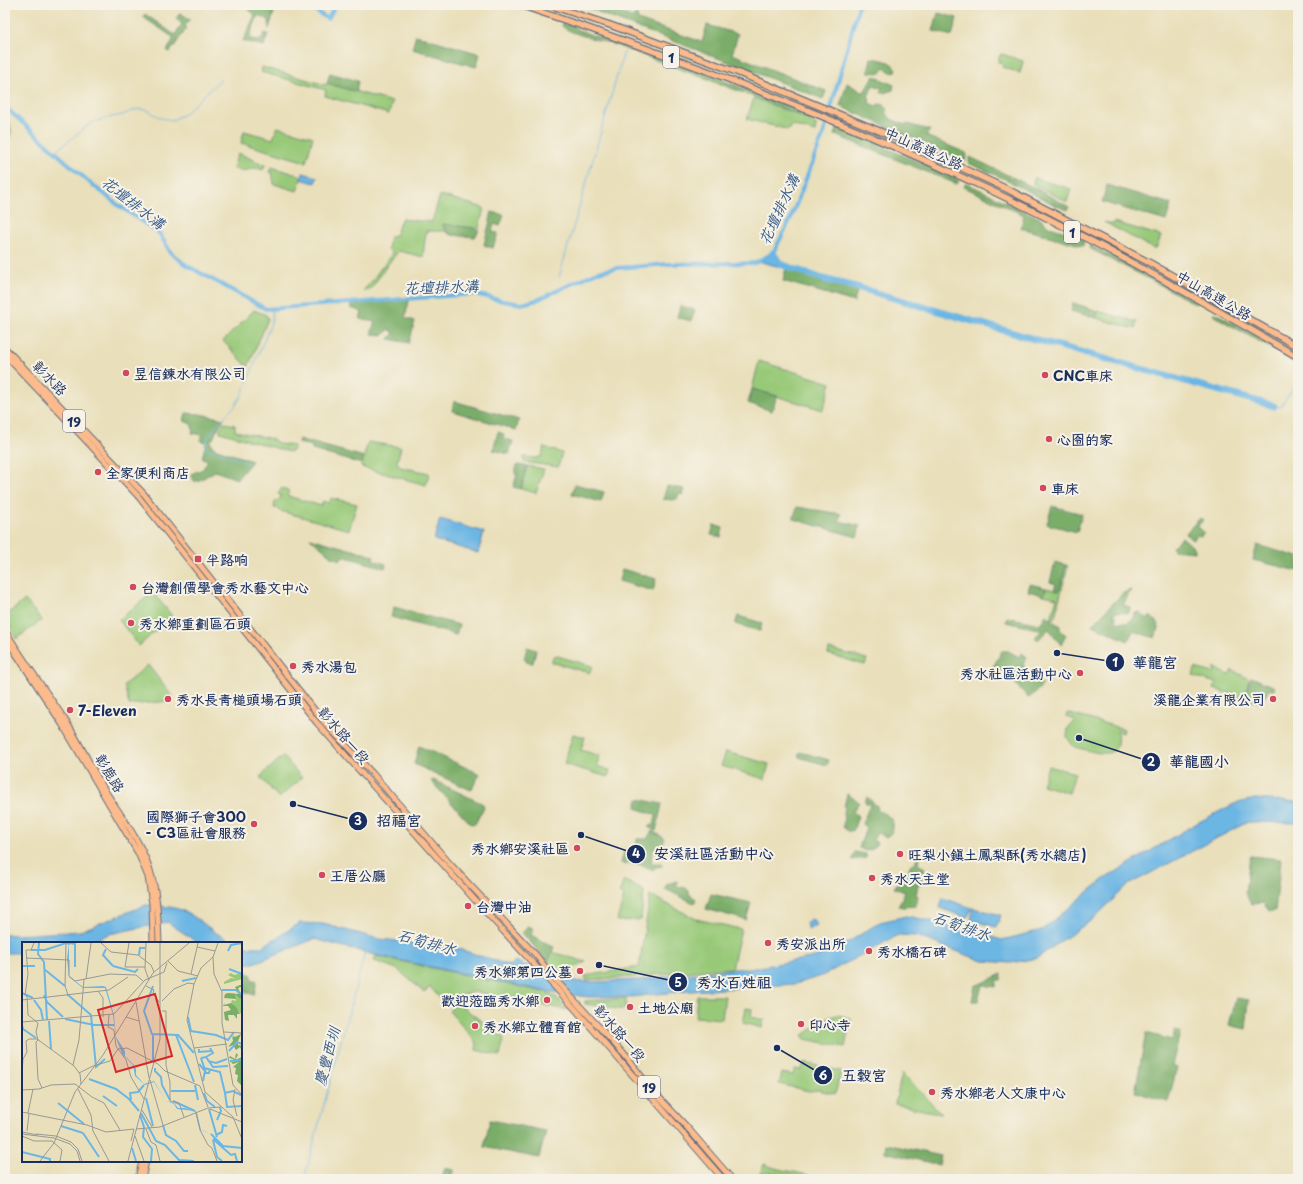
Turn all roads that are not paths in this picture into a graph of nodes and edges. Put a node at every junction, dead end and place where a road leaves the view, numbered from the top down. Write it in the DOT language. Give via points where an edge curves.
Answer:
graph roads {
  1 [pos="520,5"];
  2 [pos="548,5"];
  3 [pos="1298,347"];
  4 [pos="5,348"];
  5 [pos="5,355"];
  6 [pos="1298,357"];
  7 [pos="144,494"];
  8 [pos="138,496"];
  9 [pos="5,630"];
  10 [pos="5,637"];
  11 [pos="155,908"];
  12 [pos="155,926"];
  13 [pos="153,942"];
  14 [pos="159,942"];
  15 [pos="142,1162"];
  16 [pos="146,1162"];
  17 [pos="138,1179"];
  18 [pos="142,1179"];
  19 [pos="723,1179"];
  20 [pos="732,1179"];
  1 -- 6 [label="highway, 中山高速公路 / 1" via="715,73 904,151 1076,234 1205,303"];
  2 -- 3 [label="highway, 中山高速公路 / 1" via="709,61 911,144 1007,188 1150,263"];
  4 -- 7 [label="main road, 彰水路 / 19"];
  5 -- 8 [label="main road, 彰水路 / 19"];
  7 -- 20 [label="main road, 彰水路一段 / 19" via="324,722 373,774 451,865 536,955"];
  8 -- 19 [label="main road, 彰水路一段 / 19" via="317,723 576,1010"];
  9 -- 11 [label="main road, 彰鹿路" via="67,724 133,833 152,876"];
  10 -- 11 [label="main road, 彰鹿路" via="68,733 138,853 148,877"];
  11 -- 12 [label="main road, 彰鹿路"];
  12 -- 13 [label="main road, 彰鹿路"];
  12 -- 14 [label="main road, 彰鹿路"];
  15 -- 17 [label="main road"];
  16 -- 18 [label="main road"];
}
